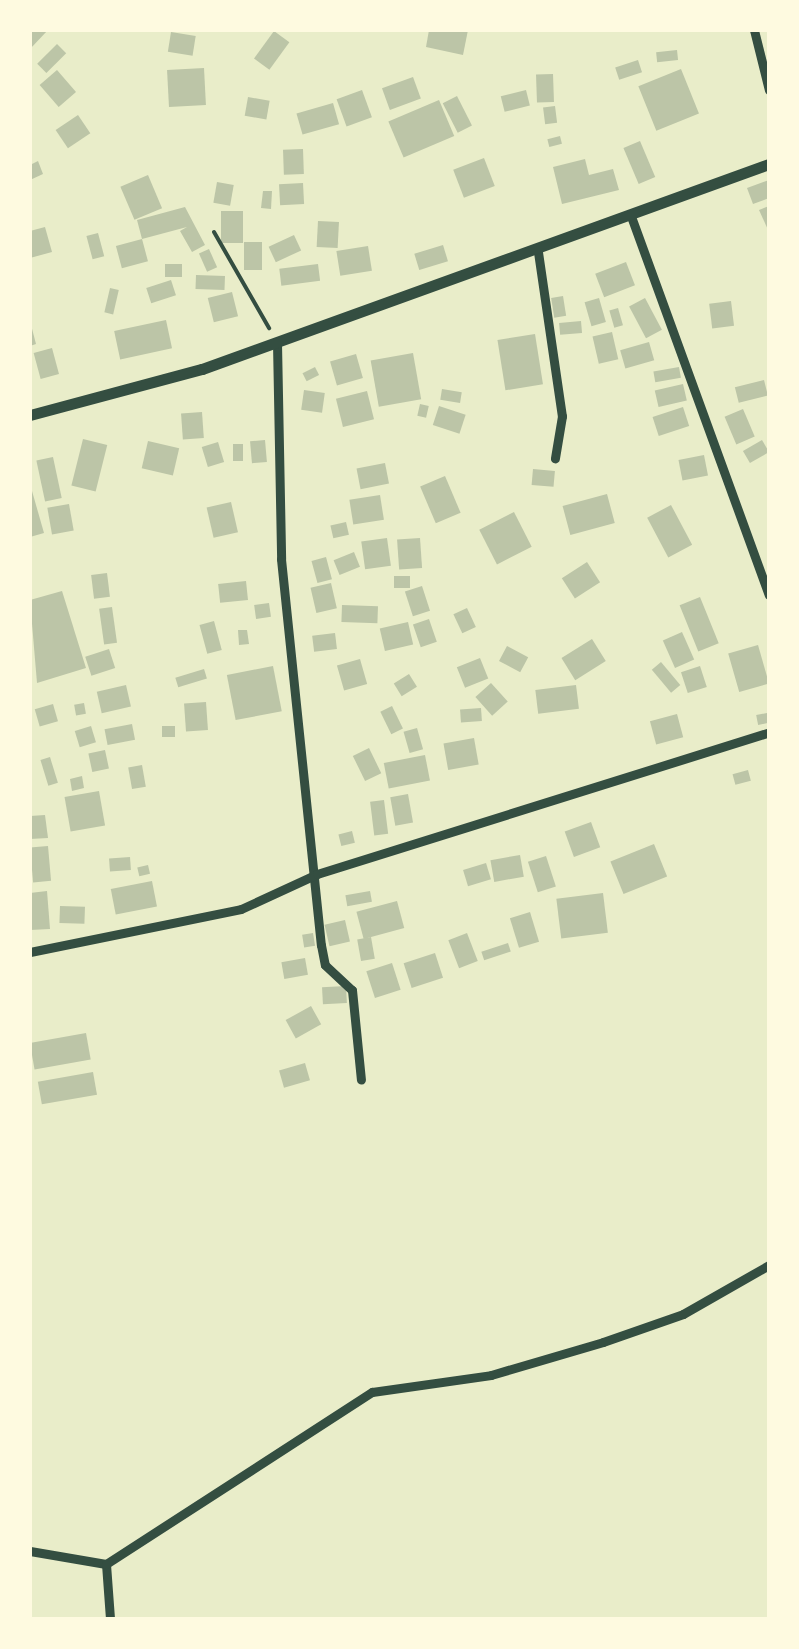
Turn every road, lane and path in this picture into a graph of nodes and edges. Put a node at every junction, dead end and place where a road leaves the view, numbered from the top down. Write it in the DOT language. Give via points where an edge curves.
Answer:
graph roads {
  1 [pos="754,30"];
  2 [pos="769,90"];
  3 [pos="769,164"];
  4 [pos="632,219"];
  5 [pos="214,232"];
  6 [pos="538,252"];
  7 [pos="277,343"];
  8 [pos="30,415"];
  9 [pos="556,458"];
  10 [pos="769,596"];
  11 [pos="769,732"];
  12 [pos="316,874"];
  13 [pos="30,952"];
  14 [pos="362,1080"];
  15 [pos="769,1265"];
  16 [pos="30,1550"];
  17 [pos="106,1564"];
  18 [pos="110,1619"];
  1 -- 2 [label="street"];
  3 -- 4 [label="street"];
  4 -- 6 [label="street"];
  4 -- 10 [label="street"];
  5 -- 7 [label="path"];
  6 -- 7 [label="street"];
  6 -- 9 [label="street" via="562,416"];
  7 -- 8 [label="street"];
  7 -- 12 [label="street" via="280,559"];
  11 -- 12 [label="street" via="469,833"];
  12 -- 13 [label="street" via="241,908"];
  12 -- 14 [label="street" via="325,966 352,990"];
  15 -- 17 [label="street" via="683,1314 604,1342 492,1375 372,1392"];
  16 -- 17 [label="street"];
  17 -- 18 [label="street"];
}
